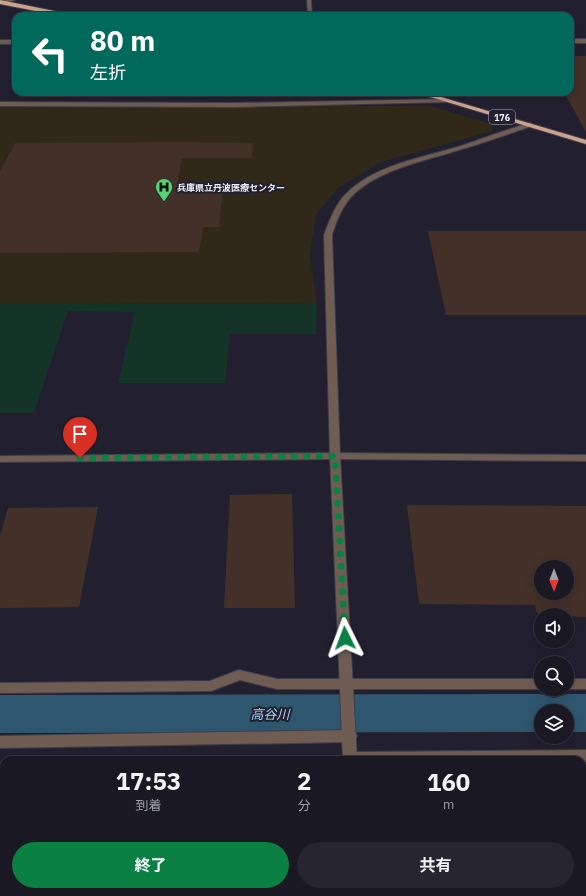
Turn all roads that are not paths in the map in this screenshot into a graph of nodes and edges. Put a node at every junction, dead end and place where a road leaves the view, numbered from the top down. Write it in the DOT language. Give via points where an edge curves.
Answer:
graph roads {
  1 [pos="13,0"];
  2 [pos="308,0"];
  3 [pos="2,2"];
  4 [pos="50,12"];
  5 [pos="310,12"];
  6 [pos="574,41"];
  7 [pos="586,41"];
  8 [pos="0,42"];
  9 [pos="12,42"];
  10 [pos="431,96"];
  11 [pos="448,101"];
  12 [pos="0,104"];
  13 [pos="530,125"];
  14 [pos="586,142"];
  15 [pos="335,456"];
  16 [pos="586,458"];
  17 [pos="0,459"];
  18 [pos="534,684"];
  19 [pos="574,684"];
  20 [pos="586,684"];
  21 [pos="0,688"];
  22 [pos="348,690"];
  23 [pos="350,736"];
  24 [pos="0,742"];
  25 [pos="350,756"];
  1 -- 3 [label="street"];
  2 -- 5 [label="street"];
  3 -- 4 [label="highway"];
  6 -- 7 [label="street"];
  8 -- 9 [label="street"];
  10 -- 11 [label="highway, 176"];
  11 -- 12 [label="street" via="235,106"];
  11 -- 13 [label="highway, 176"];
  13 -- 14 [label="highway, 176"];
  13 -- 15 [label="street" via="413,162 378,176 357,188 345,199 334,215 328,235"];
  15 -- 16 [label="street"];
  15 -- 17 [label="street"];
  15 -- 22 [label="street"];
  18 -- 22 [label="street"];
  19 -- 20 [label="street"];
  21 -- 22 [label="street" via="211,686 239,675 277,684"];
  22 -- 23 [label="street"];
  23 -- 24 [label="street"];
  23 -- 25 [label="street"];
}
